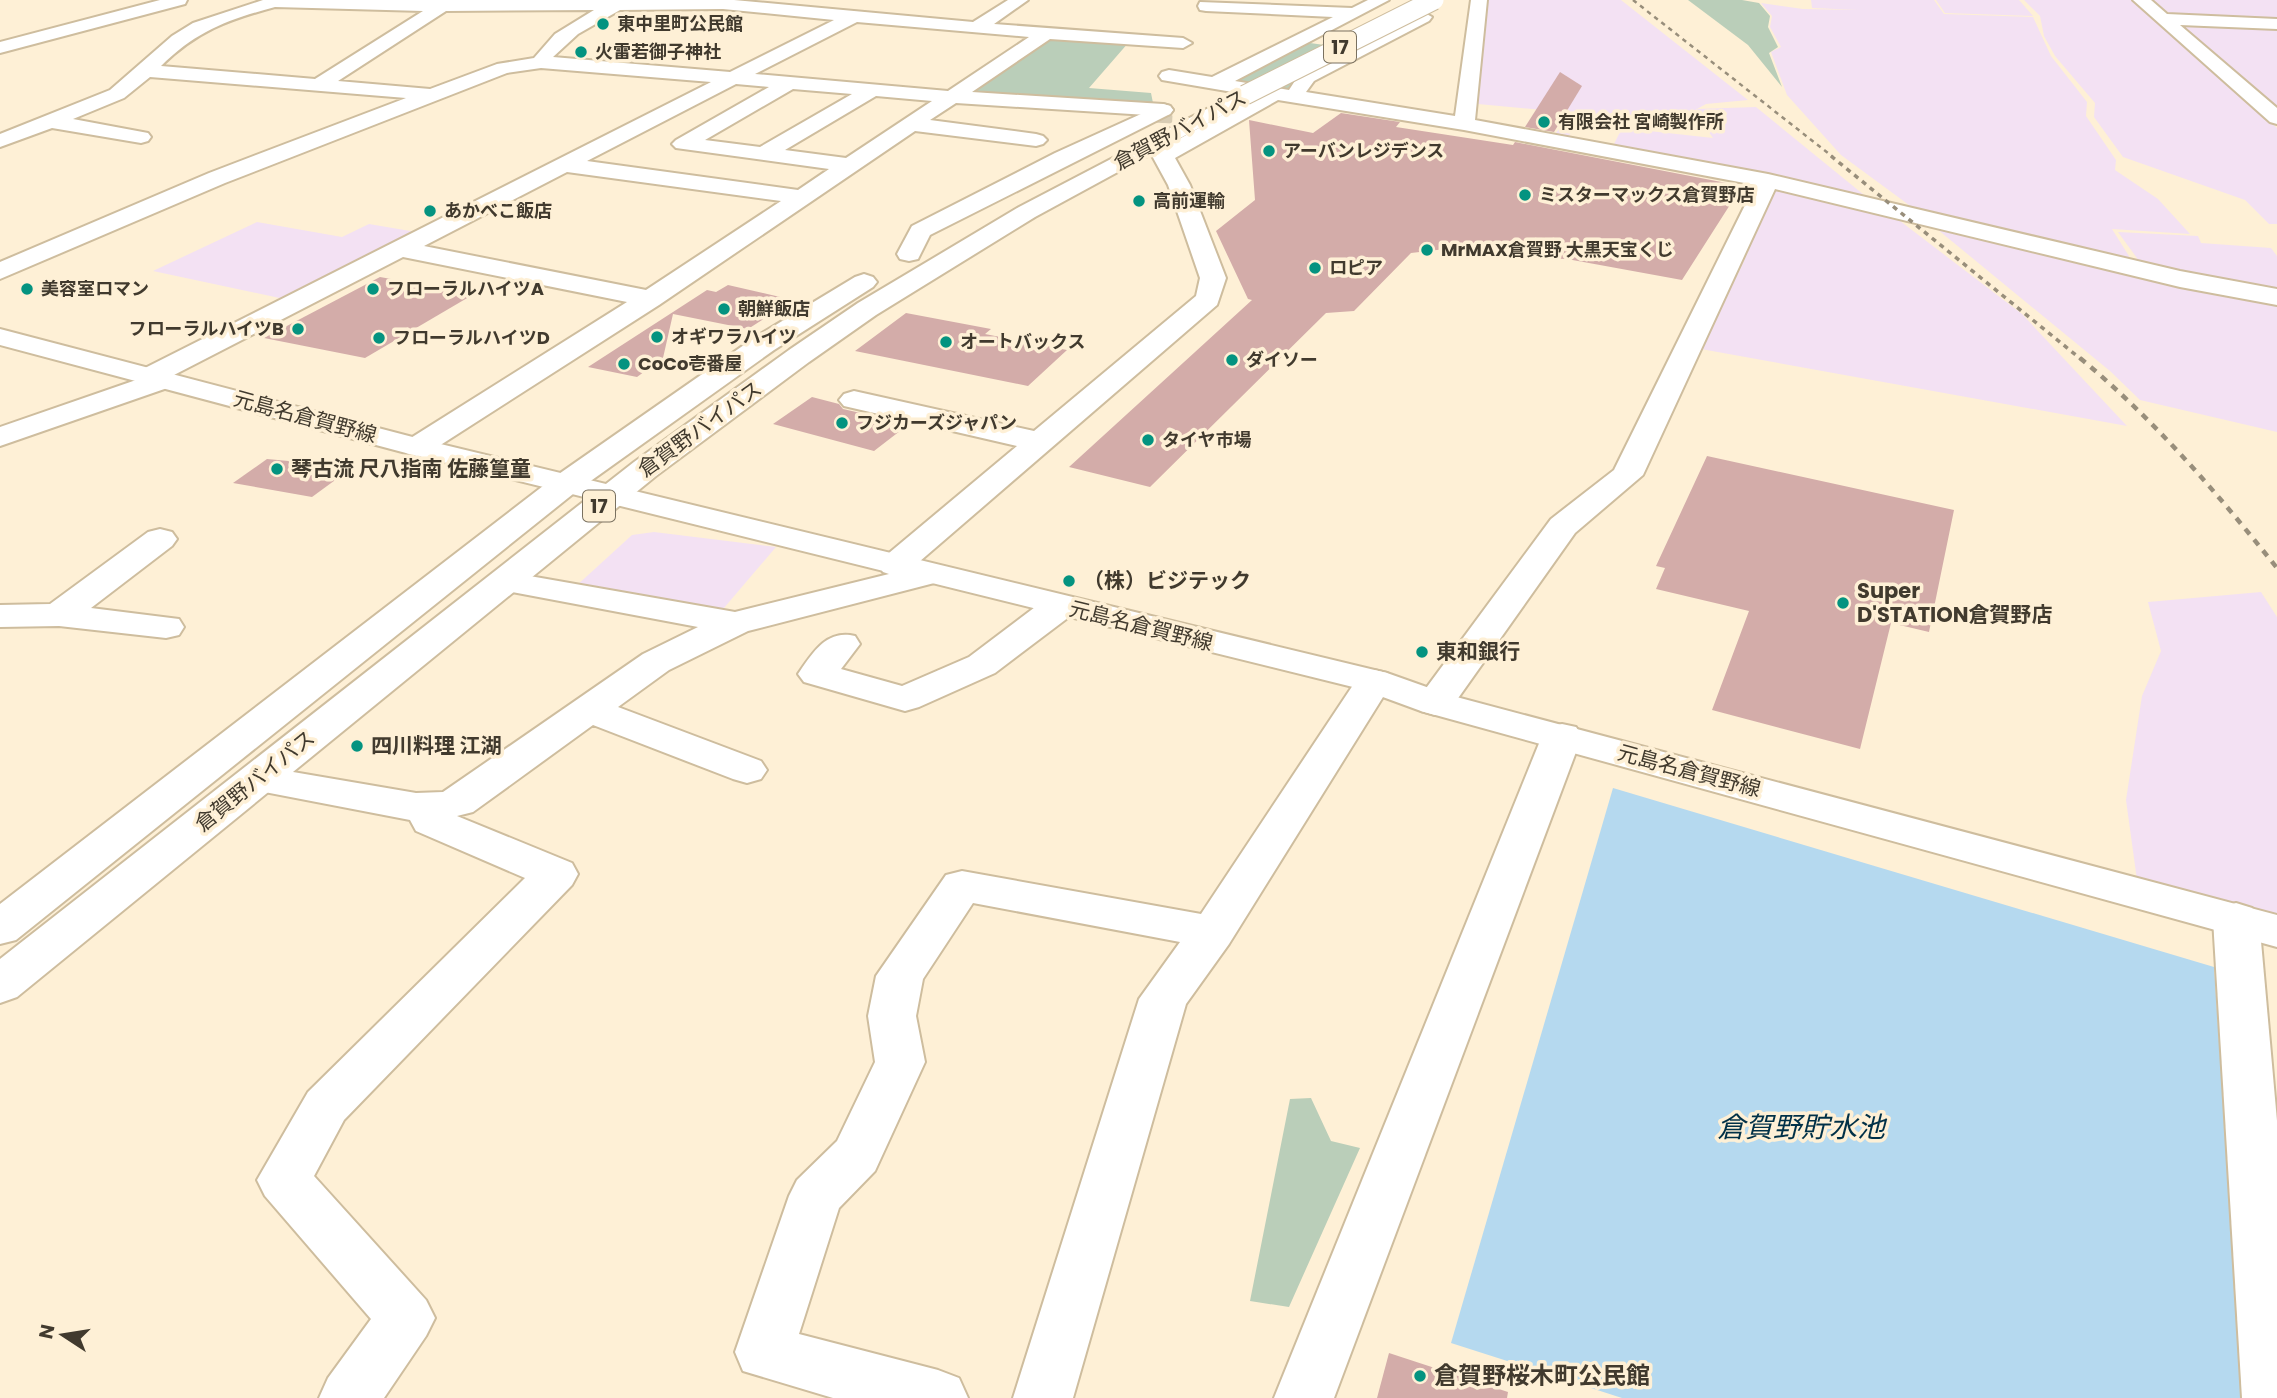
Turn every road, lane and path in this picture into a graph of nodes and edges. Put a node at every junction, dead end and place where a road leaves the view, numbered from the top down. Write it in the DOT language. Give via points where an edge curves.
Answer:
graph roads {
  1 [pos="179,0"];
  2 [pos="248,0"];
  3 [pos="886,0"];
  4 [pos="1020,0"];
  5 [pos="1381,0"];
  6 [pos="1407,0"];
  7 [pos="1434,0"];
  8 [pos="1479,0"];
  9 [pos="2141,0"];
  10 [pos="275,2"];
  11 [pos="727,2"];
  12 [pos="1208,3"];
  13 [pos="616,5"];
  14 [pos="442,6"];
  15 [pos="1357,13"];
  16 [pos="853,17"];
  17 [pos="1423,17"];
  18 [pos="2163,19"];
  19 [pos="2277,24"];
  20 [pos="976,28"];
  21 [pos="1047,33"];
  22 [pos="1183,43"];
  23 [pos="0,48"];
  24 [pos="541,62"];
  25 [pos="148,71"];
  26 [pos="1169,76"];
  27 [pos="731,79"];
  28 [pos="788,84"];
  29 [pos="319,85"];
  30 [pos="873,90"];
  31 [pos="1251,91"];
  32 [pos="437,94"];
  33 [pos="954,97"];
  34 [pos="1163,112"];
  35 [pos="2277,118"];
  36 [pos="52,121"];
  37 [pos="912,124"];
  38 [pos="1464,124"];
  39 [pos="141,136"];
  40 [pos="1036,140"];
  41 [pos="0,141"];
  42 [pos="764,154"];
  43 [pos="1162,155"];
  44 [pos="565,165"];
  45 [pos="850,165"];
  46 [pos="1768,181"];
  47 [pos="802,197"];
  48 [pos="401,249"];
  49 [pos="909,254"];
  50 [pos="941,263"];
  51 [pos="0,271"];
  52 [pos="2277,297"];
  53 [pos="650,299"];
  54 [pos="0,337"];
  55 [pos="157,378"];
  56 [pos="854,400"];
  57 [pos="0,438"];
  58 [pos="1040,442"];
  59 [pos="416,447"];
  60 [pos="567,483"];
  61 [pos="613,495"];
  62 [pos="160,538"];
  63 [pos="912,570"];
  64 [pos="524,585"];
  65 [pos="1060,606"];
  66 [pos="59,615"];
  67 [pos="0,616"];
  68 [pos="735,623"];
  69 [pos="166,627"];
  70 [pos="842,644"];
  71 [pos="1374,681"];
  72 [pos="1435,703"];
  73 [pos="589,710"];
  74 [pos="1562,736"];
  75 [pos="747,770"];
  76 [pos="258,779"];
  77 [pos="436,808"];
  78 [pos="2256,925"];
  79 [pos="0,928"];
  80 [pos="1213,932"];
  81 [pos="0,985"];
  82 [pos="349,1398"];
  83 [pos="938,1398"];
  84 [pos="1043,1398"];
  85 [pos="1304,1398"];
  86 [pos="2272,1398"];
  1 -- 23 [label="main road"];
  2 -- 10 [label="main road"];
  3 -- 16 [label="main road"];
  4 -- 20 [label="main road"];
  5 -- 15 [label="main road"];
  6 -- 31 [label="main road, 倉賀野バイパス / 17"];
  7 -- 31 [label="main road, 倉賀野バイパス / 17, bridge"];
  8 -- 38 [label="main road"];
  9 -- 18 [label="main road"];
  10 -- 14 [label="main road"];
  10 -- 25 [label="main road" via="204,24"];
  11 -- 13 [label="main road"];
  11 -- 16 [label="main road"];
  12 -- 15 [label="main road"];
  12 -- 22 [label="main road"];
  13 -- 14 [label="main road"];
  13 -- 24 [label="main road" via="573,30 544,53"];
  14 -- 29 [label="main road"];
  15 -- 31 [label="main road"];
  16 -- 20 [label="main road"];
  16 -- 27 [label="main road"];
  17 -- 31 [label="main road" via="1307,77"];
  18 -- 19 [label="main road"];
  18 -- 35 [label="main road"];
  20 -- 21 [label="main road"];
  21 -- 22 [label="main road"];
  21 -- 33 [label="main road"];
  22 -- 26 [label="main road"];
  24 -- 27 [label="main road"];
  24 -- 32 [label="main road" via="505,68"];
  25 -- 29 [label="main road"];
  25 -- 36 [label="main road" via="117,94"];
  26 -- 31 [label="main road"];
  26 -- 34 [label="main road"];
  27 -- 28 [label="main road"];
  27 -- 44 [label="main road"];
  28 -- 30 [label="main road"];
  28 -- 42 [label="main road" via="683,144"];
  29 -- 32 [label="main road"];
  30 -- 33 [label="main road"];
  30 -- 42 [label="main road"];
  31 -- 38 [label="main road"];
  31 -- 43 [label="main road"];
  31 -- 49 [label="main road, 倉賀野バイパス / 17" via="998,205"];
  31 -- 50 [label="main road, 倉賀野バイパス / 17"];
  32 -- 51 [label="main road" via="217,178"];
  33 -- 34 [label="main road"];
  33 -- 37 [label="main road"];
  34 -- 49 [label="main road" via="920,231"];
  36 -- 39 [label="main road"];
  36 -- 41 [label="main road"];
  37 -- 40 [label="main road"];
  37 -- 45 [label="main road"];
  38 -- 46 [label="main road"];
  42 -- 45 [label="main road"];
  43 -- 50 [label="main road" via="984,255"];
  43 -- 58 [label="main road" via="1179,185 1213,278 1208,299 1172,322"];
  44 -- 47 [label="main road"];
  44 -- 48 [label="main road"];
  45 -- 47 [label="main road"];
  46 -- 52 [label="main road" via="2180,279"];
  46 -- 72 [label="main road" via="1627,475 1563,526"];
  47 -- 53 [label="main road"];
  48 -- 53 [label="main road"];
  48 -- 55 [label="main road"];
  49 -- 60 [label="main road, 倉賀野バイパス / 17" via="764,344"];
  50 -- 61 [label="main road, 倉賀野バイパス / 17" via="799,356"];
  53 -- 59 [label="main road"];
  54 -- 55 [label="main road, 元島名倉賀野線"];
  55 -- 57 [label="main road"];
  55 -- 59 [label="main road, 元島名倉賀野線"];
  56 -- 58 [label="main road"];
  58 -- 63 [label="main road"];
  59 -- 60 [label="main road, 元島名倉賀野線"];
  60 -- 61 [label="main road, 元島名倉賀野線"];
  60 -- 79 [label="main road, 倉賀野バイパス / 17"];
  61 -- 63 [label="main road, 元島名倉賀野線"];
  61 -- 76 [label="main road, 倉賀野バイパス / 17"];
  62 -- 66 [label="main road"];
  63 -- 65 [label="main road, 元島名倉賀野線"];
  63 -- 68 [label="main road"];
  64 -- 68 [label="main road"];
  65 -- 70 [label="main road" via="982,665 905,699 817,674"];
  65 -- 71 [label="main road, 元島名倉賀野線"];
  66 -- 67 [label="main road"];
  66 -- 69 [label="main road"];
  68 -- 73 [label="main road" via="656,662"];
  71 -- 72 [label="main road, 元島名倉賀野線"];
  71 -- 80 [label="main road"];
  72 -- 74 [label="main road, 元島名倉賀野線"];
  73 -- 75 [label="main road"];
  73 -- 77 [label="main road" via="458,802"];
  74 -- 78 [label="main road, 元島名倉賀野線"];
  74 -- 85 [label="main road"];
  76 -- 77 [label="main road"];
  76 -- 81 [label="main road, 倉賀野バイパス / 17"];
  77 -- 82 [label="main road" via="431,821 556,874 326,1106 284,1181 406,1318"];
  78 -- 86 [label="main road"];
  80 -- 83 [label="main road" via="962,886 900,976 892,1016 900,1062 856,1156 816,1196 764,1352"];
  80 -- 84 [label="main road" via="1163,999"];
}
